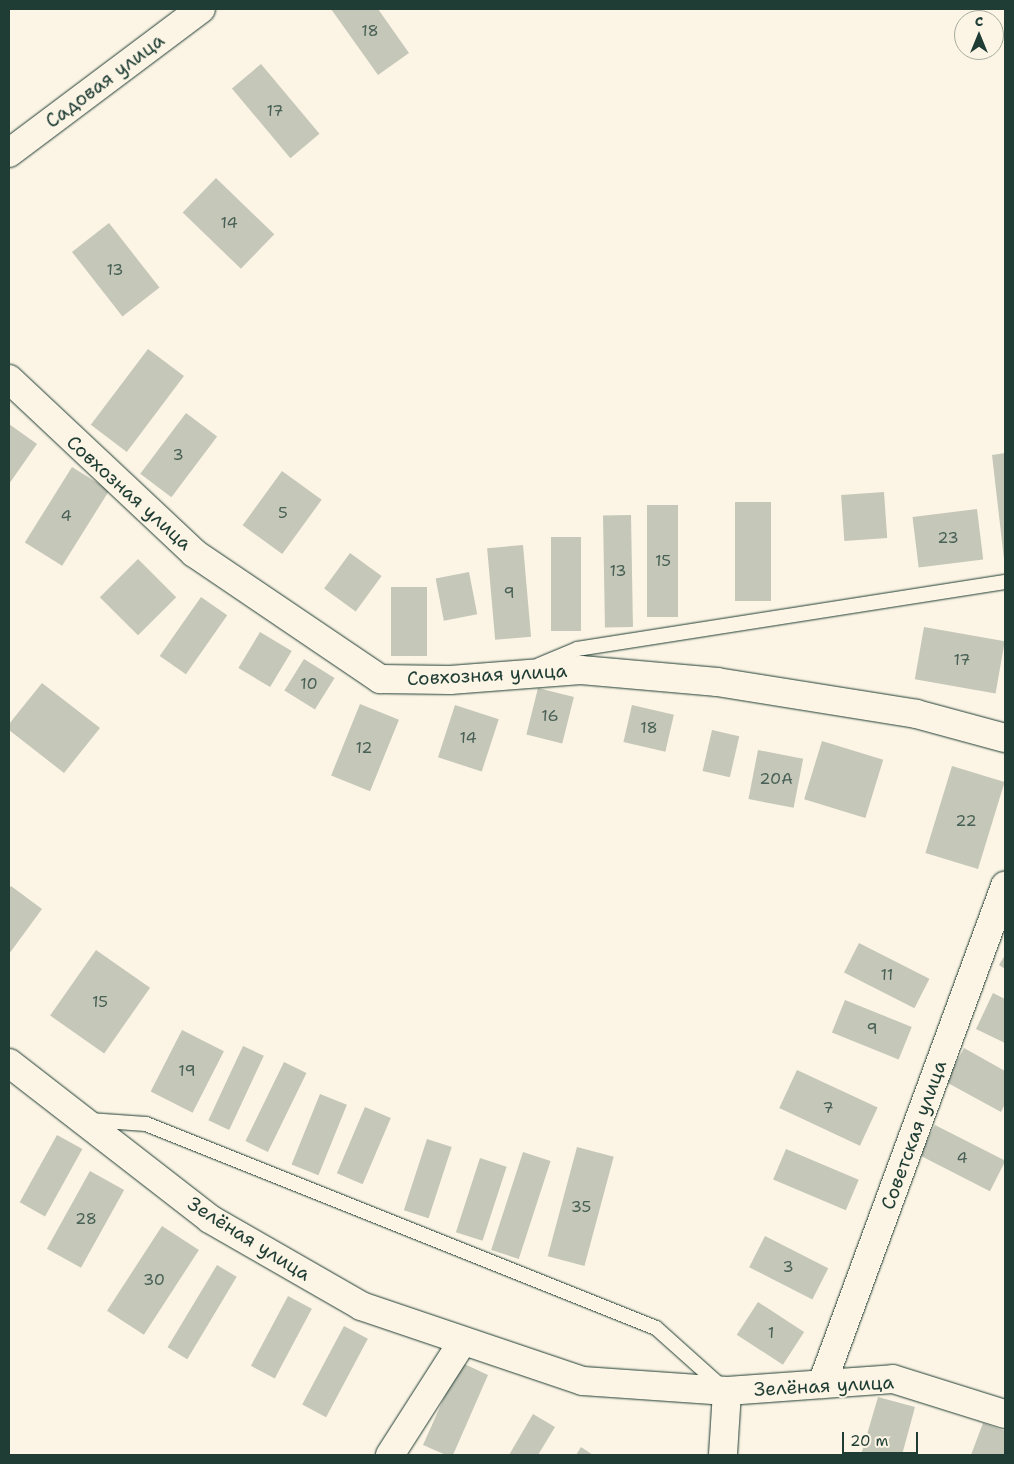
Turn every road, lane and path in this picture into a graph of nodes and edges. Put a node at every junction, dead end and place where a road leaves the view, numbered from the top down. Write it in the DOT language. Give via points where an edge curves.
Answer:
graph roads {
  1 [pos="202,9"];
  2 [pos="9,153"];
  3 [pos="9,379"];
  4 [pos="1005,582"];
  5 [pos="516,675"];
  6 [pos="1005,738"];
  7 [pos="1005,886"];
  8 [pos="9,1063"];
  9 [pos="80,1120"];
  10 [pos="463,1340"];
  11 [pos="822,1384"];
  12 [pos="727,1392"];
  13 [pos="1005,1414"];
  14 [pos="390,1455"];
  15 [pos="724,1455"];
  1 -- 2 [label="street, Садовая улица"];
  3 -- 5 [label="street, Совхозная улица" via="194,553 380,679 450,680"];
  4 -- 5 [label="lane" via="578,649"];
  5 -- 6 [label="street, Совхозная улица" via="581,670 717,682 916,714"];
  7 -- 11 [label="street, Советская улица"];
  8 -- 9 [label="street, Зелёная улица"];
  9 -- 10 [label="street, Зелёная улица" via="210,1219 361,1306"];
  9 -- 12 [label="lane" via="146,1124 656,1328"];
  10 -- 12 [label="street, Зелёная улица" via="583,1381"];
  10 -- 14 [label="street"];
  11 -- 12 [label="street, Зелёная улица"];
  11 -- 13 [label="street, Зелёная улица" via="893,1379"];
  12 -- 15 [label="street, Зелёная улица"];
}
